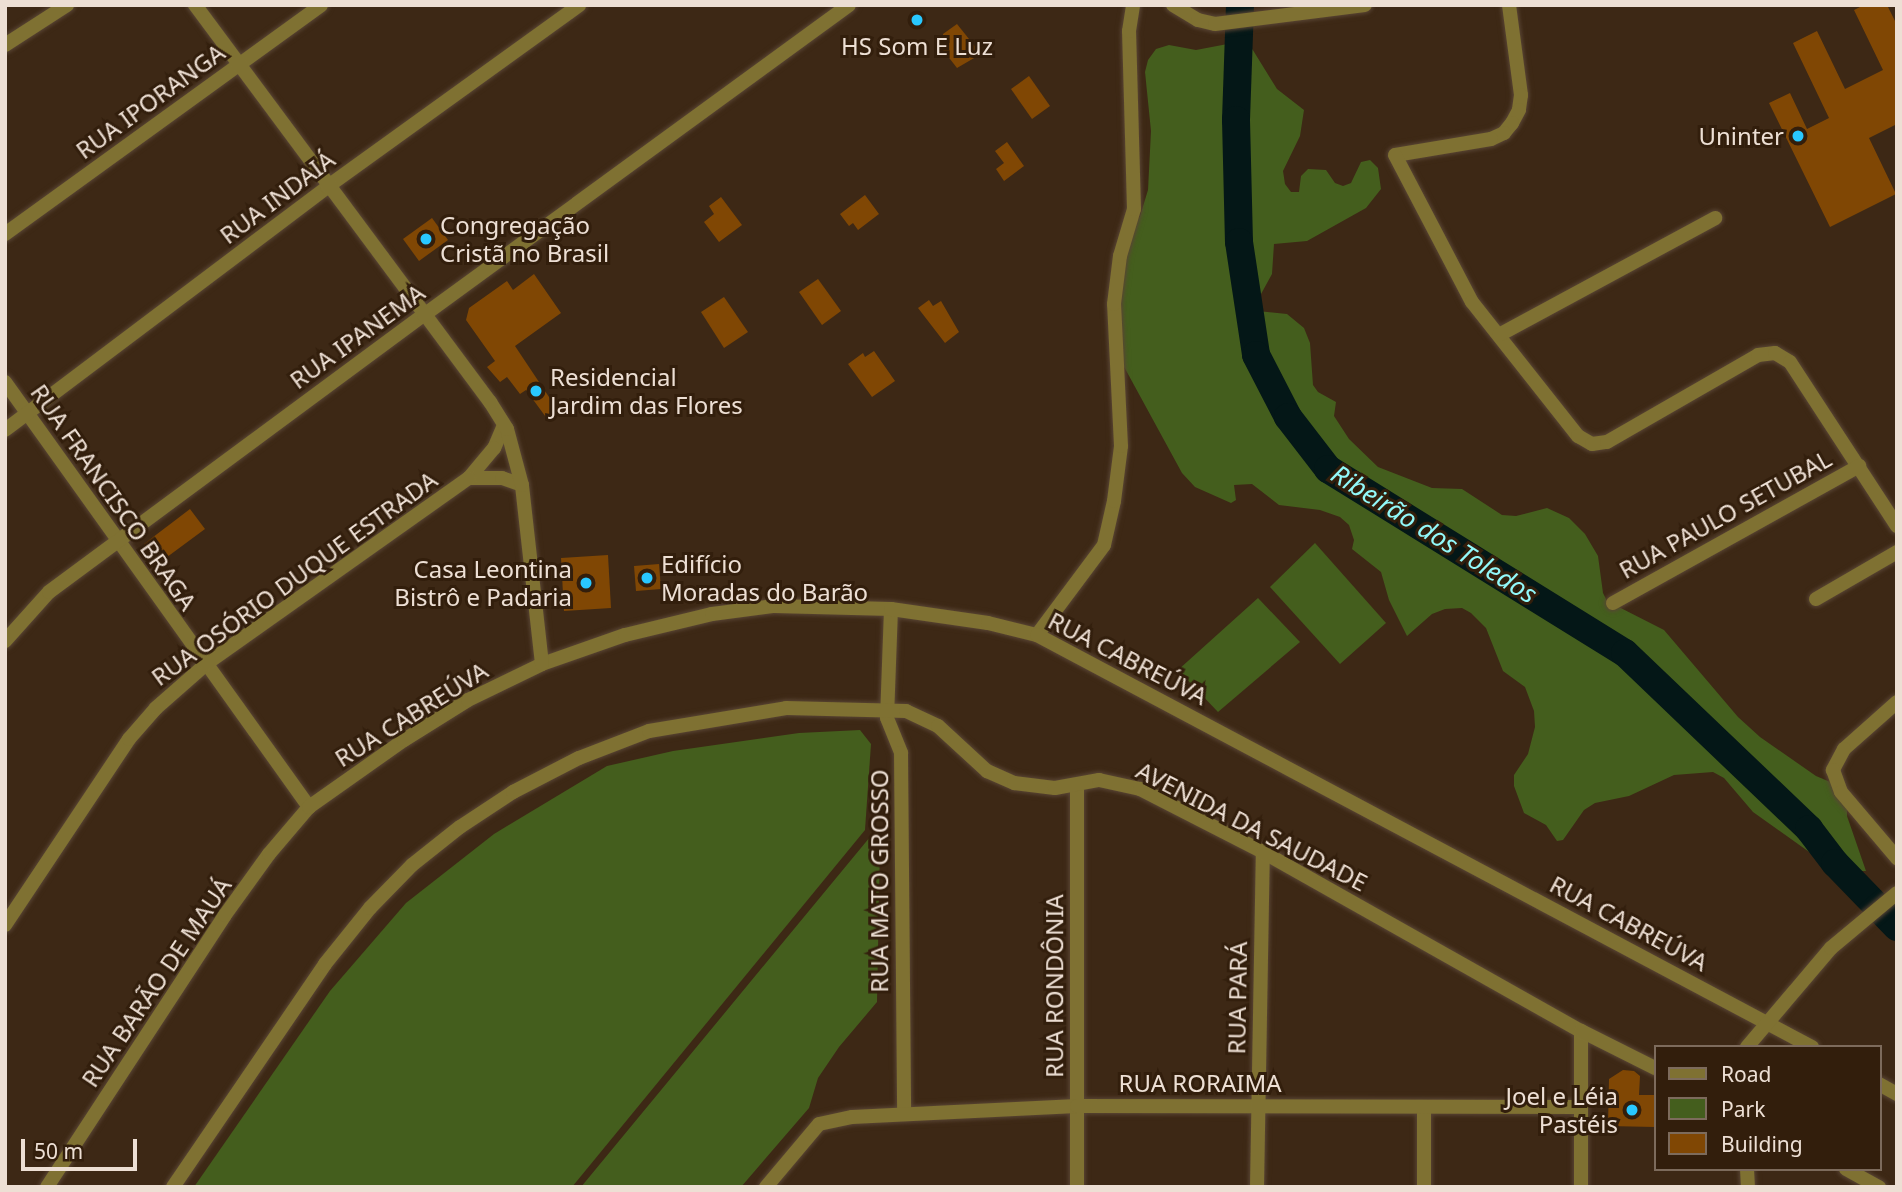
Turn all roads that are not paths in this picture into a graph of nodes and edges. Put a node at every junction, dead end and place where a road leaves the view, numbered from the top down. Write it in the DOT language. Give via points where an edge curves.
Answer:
graph roads {
  1 [pos="67,5"];
  2 [pos="195,5"];
  3 [pos="321,5"];
  4 [pos="579,5"];
  5 [pos="849,5"];
  6 [pos="1133,5"];
  7 [pos="1173,5"];
  8 [pos="1365,5"];
  9 [pos="1509,5"];
  10 [pos="1336,7"];
  11 [pos="1273,14"];
  12 [pos="5,45"];
  13 [pos="239,65"];
  14 [pos="327,187"];
  15 [pos="1716,218"];
  16 [pos="5,234"];
  17 [pos="424,315"];
  18 [pos="1499,335"];
  19 [pos="5,382"];
  20 [pos="26,413"];
  21 [pos="504,425"];
  22 [pos="5,430"];
  23 [pos="1859,466"];
  24 [pos="470,478"];
  25 [pos="522,485"];
  26 [pos="1897,526"];
  27 [pos="116,540"];
  28 [pos="1897,552"];
  29 [pos="1816,599"];
  30 [pos="1613,603"];
  31 [pos="891,609"];
  32 [pos="1037,635"];
  33 [pos="5,641"];
  34 [pos="206,664"];
  35 [pos="542,664"];
  36 [pos="1897,702"];
  37 [pos="887,710"];
  38 [pos="1077,785"];
  39 [pos="309,807"];
  40 [pos="1263,852"];
  41 [pos="1897,858"];
  42 [pos="1897,893"];
  43 [pos="5,925"];
  44 [pos="1766,1021"];
  45 [pos="1581,1031"];
  46 [pos="1748,1045"];
  47 [pos="1808,1045"];
  48 [pos="1654,1068"];
  49 [pos="1881,1085"];
  50 [pos="1897,1094"];
  51 [pos="1257,1105"];
  52 [pos="1077,1106"];
  53 [pos="1424,1107"];
  54 [pos="1581,1107"];
  55 [pos="904,1114"];
  56 [pos="1850,1171"];
  57 [pos="47,1187"];
  58 [pos="173,1187"];
  59 [pos="766,1187"];
  60 [pos="1077,1187"];
  61 [pos="1257,1187"];
  62 [pos="1424,1187"];
  63 [pos="1581,1187"];
  64 [pos="1879,1187"];
  1 -- 12 [label="street"];
  2 -- 13 [label="street"];
  3 -- 13 [label="street, RUA IPORANGA"];
  4 -- 14 [label="street, RUA INDAIÁ"];
  5 -- 17 [label="street, RUA IPANEMA"];
  6 -- 32 [label="street" via="1129,31 1134,209 1120,256 1114,304 1121,446 1114,501 1104,545"];
  7 -- 11 [label="street" via="1215,24"];
  8 -- 10 [label="street"];
  9 -- 18 [label="street" via="1521,95 1512,123 1491,139 1395,155 1472,302"];
  10 -- 11 [label="street"];
  13 -- 14 [label="street"];
  13 -- 16 [label="street, RUA IPORANGA"];
  14 -- 17 [label="street"];
  14 -- 20 [label="street, RUA INDAIÁ"];
  15 -- 18 [label="street"];
  17 -- 21 [label="street"];
  17 -- 27 [label="street, RUA IPANEMA"];
  18 -- 23 [label="street" via="1578,436 1592,443 1607,442 1758,355 1775,353 1790,362"];
  19 -- 20 [label="street, RUA FRANCISCO BRAGA"];
  20 -- 22 [label="street, RUA INDAIÁ"];
  20 -- 27 [label="street, RUA FRANCISCO BRAGA"];
  21 -- 24 [label="street, RUA OSÓRIO DUQUE ESTRADA" via="494,448"];
  21 -- 25 [label="street"];
  23 -- 26 [label="street"];
  23 -- 30 [label="street, RUA PAULO SETUBAL"];
  24 -- 25 [label="street, RUA OSÓRIO DUQUE ESTRADA" via="502,478"];
  24 -- 34 [label="street, RUA OSÓRIO DUQUE ESTRADA"];
  25 -- 35 [label="street"];
  27 -- 33 [label="street, RUA IPANEMA" via="49,592"];
  27 -- 34 [label="street, RUA FRANCISCO BRAGA"];
  28 -- 29 [label="street"];
  31 -- 32 [label="street, RUA CABREÚVA"];
  31 -- 35 [label="street, RUA CABREÚVA" via="774,606 712,614 625,635"];
  31 -- 37 [label="street, RUA MATO GROSSO"];
  32 -- 44 [label="street, RUA CABREÚVA"];
  34 -- 39 [label="street, RUA FRANCISCO BRAGA"];
  34 -- 43 [label="street, RUA OSÓRIO DUQUE ESTRADA" via="129,739"];
  35 -- 39 [label="street, RUA CABREÚVA" via="468,700"];
  36 -- 41 [label="street" via="1844,749 1833,770 1841,792"];
  37 -- 38 [label="street, AVENIDA DA SAUDADE" via="906,711 930,721 987,771 1013,783 1035,788"];
  37 -- 55 [label="street, RUA MATO GROSSO" via="901,753"];
  37 -- 58 [label="street, AVENIDA DA SAUDADE" via="786,708 649,731 579,758 513,792 460,827 412,865 355,926"];
  38 -- 40 [label="street, AVENIDA DA SAUDADE" via="1099,780 1140,789"];
  38 -- 52 [label="street, RUA RONDÔNIA"];
  39 -- 57 [label="street, RUA BARÃO DE MAUÁ" via="225,915"];
  40 -- 45 [label="street, AVENIDA DA SAUDADE"];
  40 -- 51 [label="street, RUA PARÁ"];
  42 -- 44 [label="street" via="1858,923"];
  44 -- 46 [label="street"];
  44 -- 47 [label="street, RUA CABREÚVA"];
  45 -- 48 [label="street, AVENIDA DA SAUDADE"];
  45 -- 54 [label="street"];
  49 -- 50 [label="street"];
  51 -- 52 [label="street, RUA RORAIMA"];
  51 -- 53 [label="street, RUA RORAIMA"];
  51 -- 61 [label="street, RUA PARÁ"];
  52 -- 55 [label="street, RUA RORAIMA"];
  52 -- 60 [label="street, RUA RONDÔNIA"];
  53 -- 54 [label="street, RUA RORAIMA"];
  53 -- 62 [label="street"];
  54 -- 63 [label="street"];
  55 -- 59 [label="street, RUA RORAIMA" via="819,1124"];
  56 -- 64 [label="street"];
}
